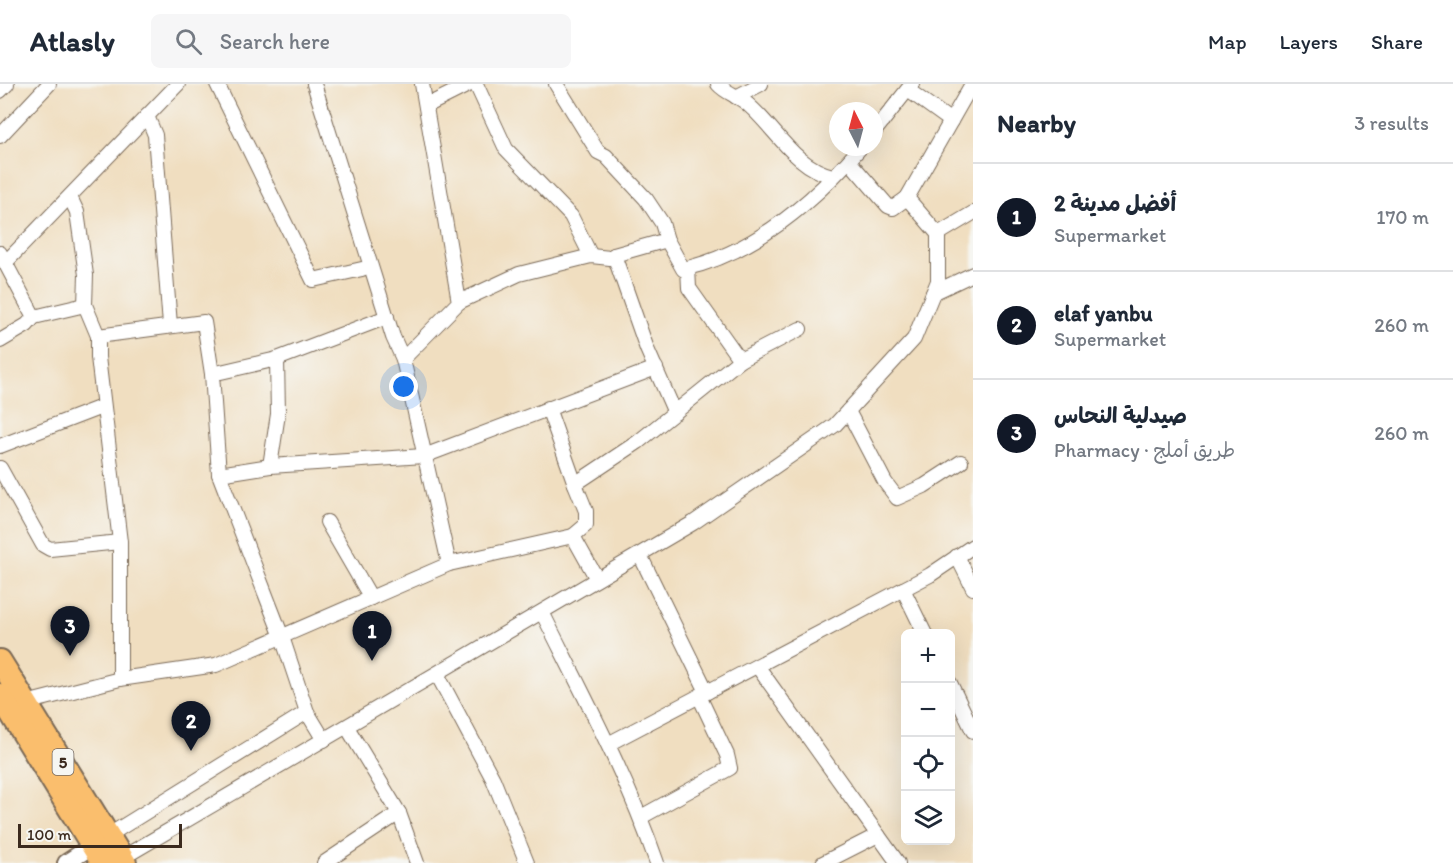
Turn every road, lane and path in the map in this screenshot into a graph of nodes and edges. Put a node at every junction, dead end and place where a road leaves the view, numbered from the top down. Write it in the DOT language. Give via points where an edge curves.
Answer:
graph roads {
  1 [pos="7,84"];
  2 [pos="49,84"];
  3 [pos="178,84"];
  4 [pos="217,84"];
  5 [pos="314,84"];
  6 [pos="422,84"];
  7 [pos="470,84"];
  8 [pos="476,84"];
  9 [pos="556,84"];
  10 [pos="718,84"];
  11 [pos="761,84"];
  12 [pos="972,84"];
  13 [pos="910,87"];
  14 [pos="0,91"];
  15 [pos="736,97"];
  16 [pos="426,106"];
  17 [pos="147,116"];
  18 [pos="883,121"];
  19 [pos="951,121"];
  20 [pos="0,136"];
  21 [pos="853,156"];
  22 [pos="849,161"];
  23 [pos="833,176"];
  24 [pos="70,197"];
  25 [pos="907,198"];
  26 [pos="973,213"];
  27 [pos="938,234"];
  28 [pos="667,240"];
  29 [pos="591,255"];
  30 [pos="614,255"];
  31 [pos="3,257"];
  32 [pos="688,268"];
  33 [pos="362,269"];
  34 [pos="973,274"];
  35 [pos="933,293"];
  36 [pos="459,302"];
  37 [pos="85,305"];
  38 [pos="34,317"];
  39 [pos="387,317"];
  40 [pos="170,325"];
  41 [pos="800,329"];
  42 [pos="98,336"];
  43 [pos="0,341"];
  44 [pos="277,359"];
  45 [pos="402,359"];
  46 [pos="740,360"];
  47 [pos="656,368"];
  48 [pos="212,374"];
  49 [pos="99,408"];
  50 [pos="548,408"];
  51 [pos="848,411"];
  52 [pos="675,413"];
  53 [pos="0,446"];
  54 [pos="424,456"];
  55 [pos="961,462"];
  56 [pos="270,466"];
  57 [pos="0,468"];
  58 [pos="219,474"];
  59 [pos="575,484"];
  60 [pos="327,522"];
  61 [pos="573,536"];
  62 [pos="120,542"];
  63 [pos="973,546"];
  64 [pos="640,555"];
  65 [pos="957,556"];
  66 [pos="449,564"];
  67 [pos="597,579"];
  68 [pos="973,588"];
  69 [pos="903,589"];
  70 [pos="371,598"];
  71 [pos="542,612"];
  72 [pos="923,629"];
  73 [pos="282,637"];
  74 [pos="0,661"];
  75 [pos="758,667"];
  76 [pos="437,674"];
  77 [pos="120,679"];
  78 [pos="955,690"];
  79 [pos="703,694"];
  80 [pos="0,695"];
  81 [pos="26,704"];
  82 [pos="307,712"];
  83 [pos="970,717"];
  84 [pos="347,727"];
  85 [pos="973,731"];
  86 [pos="324,740"];
  87 [pos="608,744"];
  88 [pos="399,813"];
  89 [pos="641,817"];
  90 [pos="878,835"];
  91 [pos="111,855"];
  92 [pos="66,863"];
  93 [pos="324,863"];
  94 [pos="417,863"];
  95 [pos="527,863"];
  96 [pos="657,863"];
  97 [pos="823,863"];
  98 [pos="898,863"];
  1 -- 14 [label="street"];
  2 -- 20 [label="street"];
  3 -- 17 [label="street"];
  4 -- 33 [label="street" via="313,280"];
  5 -- 39 [label="street"];
  6 -- 16 [label="street"];
  7 -- 16 [label="street"];
  8 -- 29 [label="street" via="506,149 572,216"];
  9 -- 28 [label="street" via="598,152 646,199 662,223"];
  10 -- 15 [label="street"];
  11 -- 15 [label="street"];
  12 -- 19 [label="street"];
  13 -- 18 [label="street"];
  13 -- 19 [label="street"];
  15 -- 23 [label="street" via="795,154 821,174"];
  16 -- 36 [label="street"];
  17 -- 24 [label="street"];
  17 -- 40 [label="street" via="155,135"];
  19 -- 25 [label="street"];
  21 -- 22 [label="street"];
  22 -- 23 [label="street"];
  22 -- 25 [label="street" via="888,206 893,208"];
  23 -- 32 [label="street" via="757,240"];
  24 -- 31 [label="street"];
  24 -- 37 [label="street" via="77,212 86,275"];
  25 -- 27 [label="street"];
  26 -- 27 [label="street"];
  27 -- 35 [label="street" via="938,281"];
  28 -- 30 [label="street"];
  28 -- 32 [label="street" via="683,269"];
  29 -- 30 [label="street"];
  29 -- 36 [label="street" via="519,274"];
  30 -- 47 [label="street"];
  31 -- 38 [label="street"];
  32 -- 46 [label="street" via="689,288"];
  34 -- 35 [label="street"];
  35 -- 51 [label="street" via="914,339"];
  36 -- 45 [label="street"];
  37 -- 38 [label="street"];
  37 -- 42 [label="street"];
  38 -- 43 [label="street"];
  39 -- 44 [label="street"];
  39 -- 45 [label="street"];
  40 -- 42 [label="street"];
  40 -- 48 [label="street" via="204,322"];
  41 -- 46 [label="street"];
  42 -- 62 [label="street"];
  44 -- 48 [label="street"];
  44 -- 56 [label="street" via="278,414"];
  45 -- 54 [label="street"];
  46 -- 52 [label="street"];
  47 -- 50 [label="street"];
  47 -- 52 [label="street"];
  48 -- 58 [label="street"];
  49 -- 53 [label="street"];
  50 -- 54 [label="street"];
  50 -- 59 [label="street"];
  51 -- 55 [label="street" via="897,498"];
  51 -- 64 [label="street" via="835,425"];
  52 -- 59 [label="street"];
  54 -- 56 [label="street"];
  54 -- 66 [label="street"];
  56 -- 58 [label="street"];
  57 -- 62 [label="street" via="43,545 50,549"];
  58 -- 73 [label="street"];
  59 -- 61 [label="street" via="586,511 586,525"];
  60 -- 70 [label="street"];
  61 -- 66 [label="street"];
  61 -- 67 [label="street"];
  62 -- 77 [label="street"];
  63 -- 65 [label="street"];
  64 -- 67 [label="street"];
  64 -- 79 [label="street"];
  65 -- 68 [label="street"];
  65 -- 69 [label="street"];
  66 -- 70 [label="street"];
  67 -- 71 [label="street"];
  69 -- 72 [label="street"];
  69 -- 75 [label="street"];
  70 -- 73 [label="street"];
  71 -- 76 [label="street"];
  71 -- 87 [label="street"];
  73 -- 77 [label="street" via="216,665"];
  73 -- 82 [label="street"];
  74 -- 81 [label="highway, 5"];
  75 -- 79 [label="street"];
  75 -- 90 [label="street"];
  76 -- 84 [label="street"];
  76 -- 95 [label="street" via="493,778"];
  77 -- 81 [label="street"];
  78 -- 83 [label="street"];
  79 -- 87 [label="street"];
  79 -- 89 [label="street" via="730,768"];
  80 -- 91 [label="highway, 5"];
  81 -- 91 [label="highway, 5"];
  82 -- 86 [label="street"];
  82 -- 91 [label="street"];
  83 -- 85 [label="street"];
  84 -- 86 [label="street"];
  84 -- 88 [label="street"];
  86 -- 91 [label="street"];
  87 -- 89 [label="street"];
  88 -- 93 [label="street"];
  88 -- 94 [label="street"];
  89 -- 96 [label="street"];
  90 -- 97 [label="street"];
  90 -- 98 [label="street"];
  91 -- 92 [label="street"];
}
